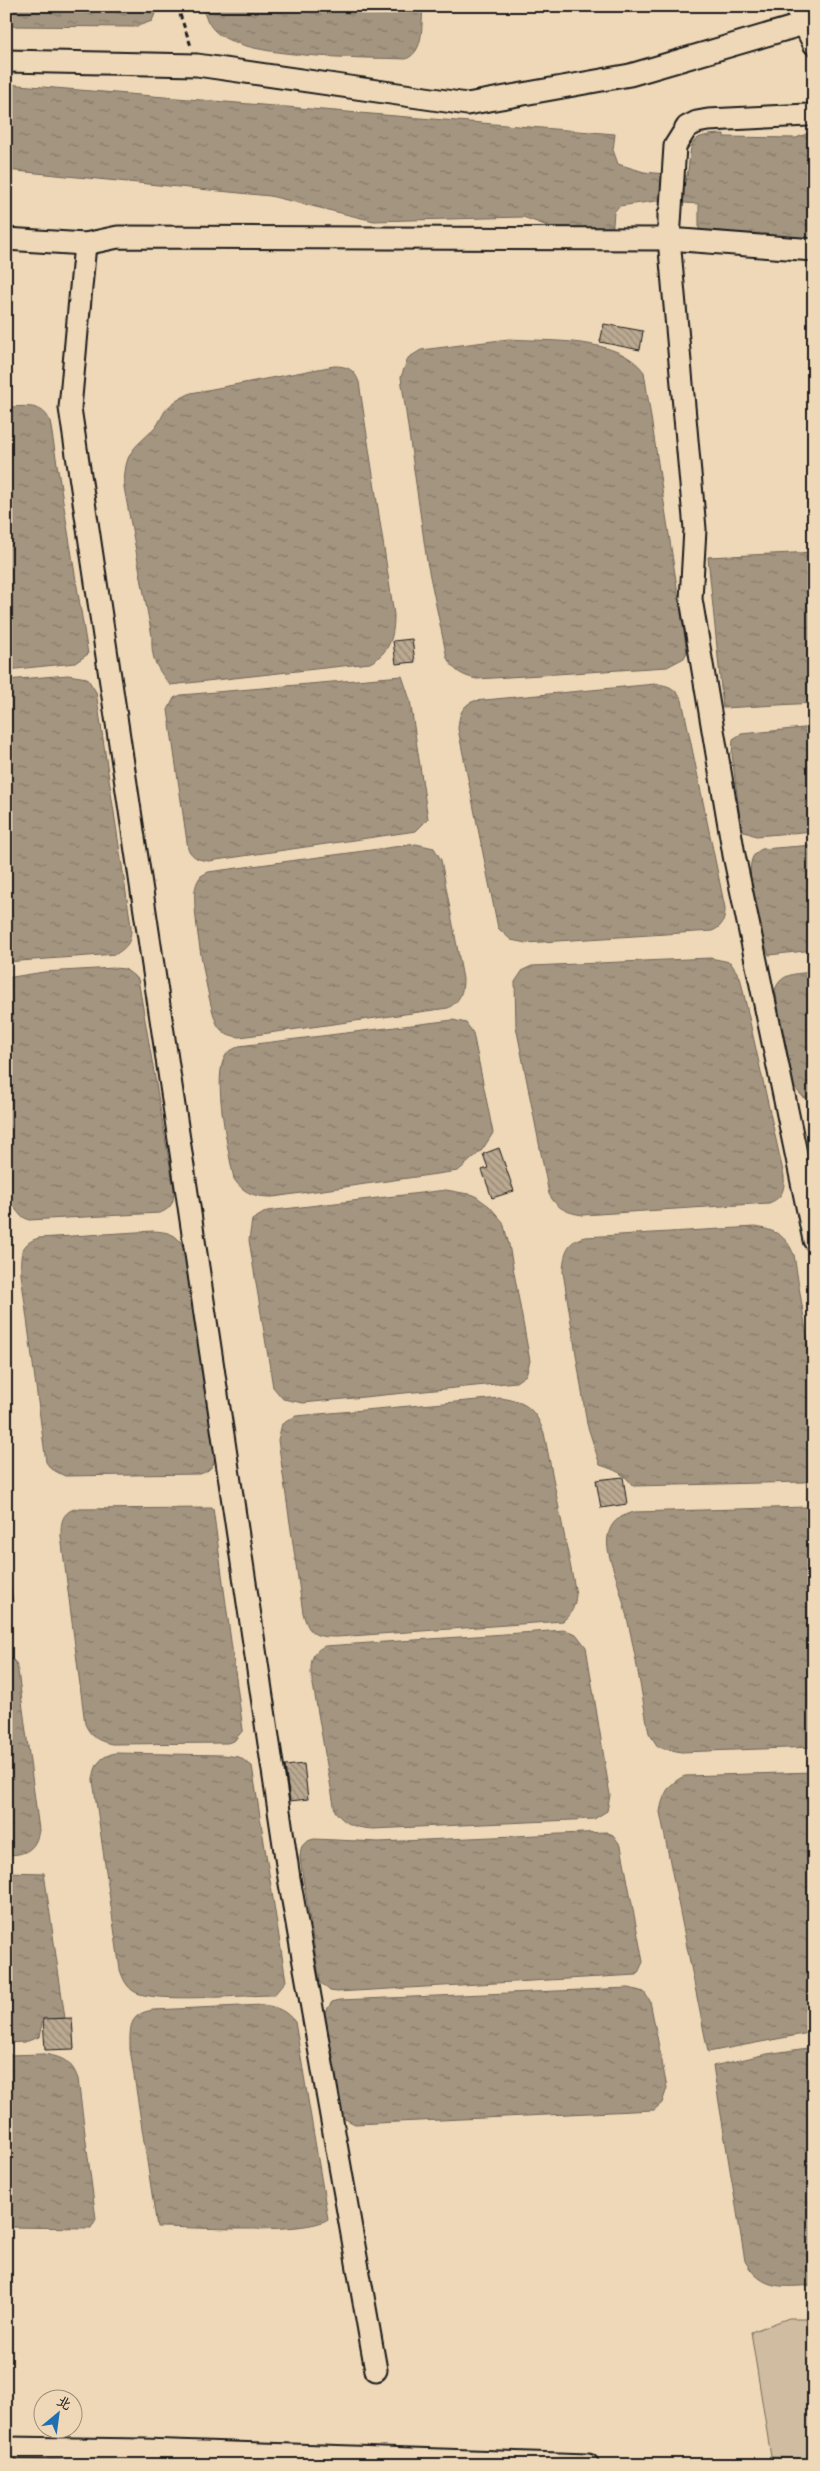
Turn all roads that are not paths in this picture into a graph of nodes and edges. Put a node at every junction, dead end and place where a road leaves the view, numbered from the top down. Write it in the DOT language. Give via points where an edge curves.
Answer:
graph roads {
  1 [pos="800,15"];
  2 [pos="814,44"];
  3 [pos="6,61"];
  4 [pos="814,113"];
  5 [pos="6,239"];
  6 [pos="669,239"];
  7 [pos="85,244"];
  8 [pos="814,250"];
  9 [pos="814,1240"];
  10 [pos="376,2370"];
  11 [pos="6,2448"];
  12 [pos="330,2460"];
  13 [pos="588,2465"];
  1 -- 2 [label="street"];
  1 -- 3 [label="street" via="630,75 468,104 197,65"];
  4 -- 6 [label="street" via="697,122 687,127 675,146"];
  5 -- 7 [label="street"];
  6 -- 7 [label="street" via="118,237"];
  6 -- 8 [label="street"];
  6 -- 9 [label="street" via="695,529 691,599 734,855"];
  7 -- 10 [label="street" via="70,408 289,1878"];
  11 -- 12 [label="street"];
  12 -- 13 [label="street"];
}
